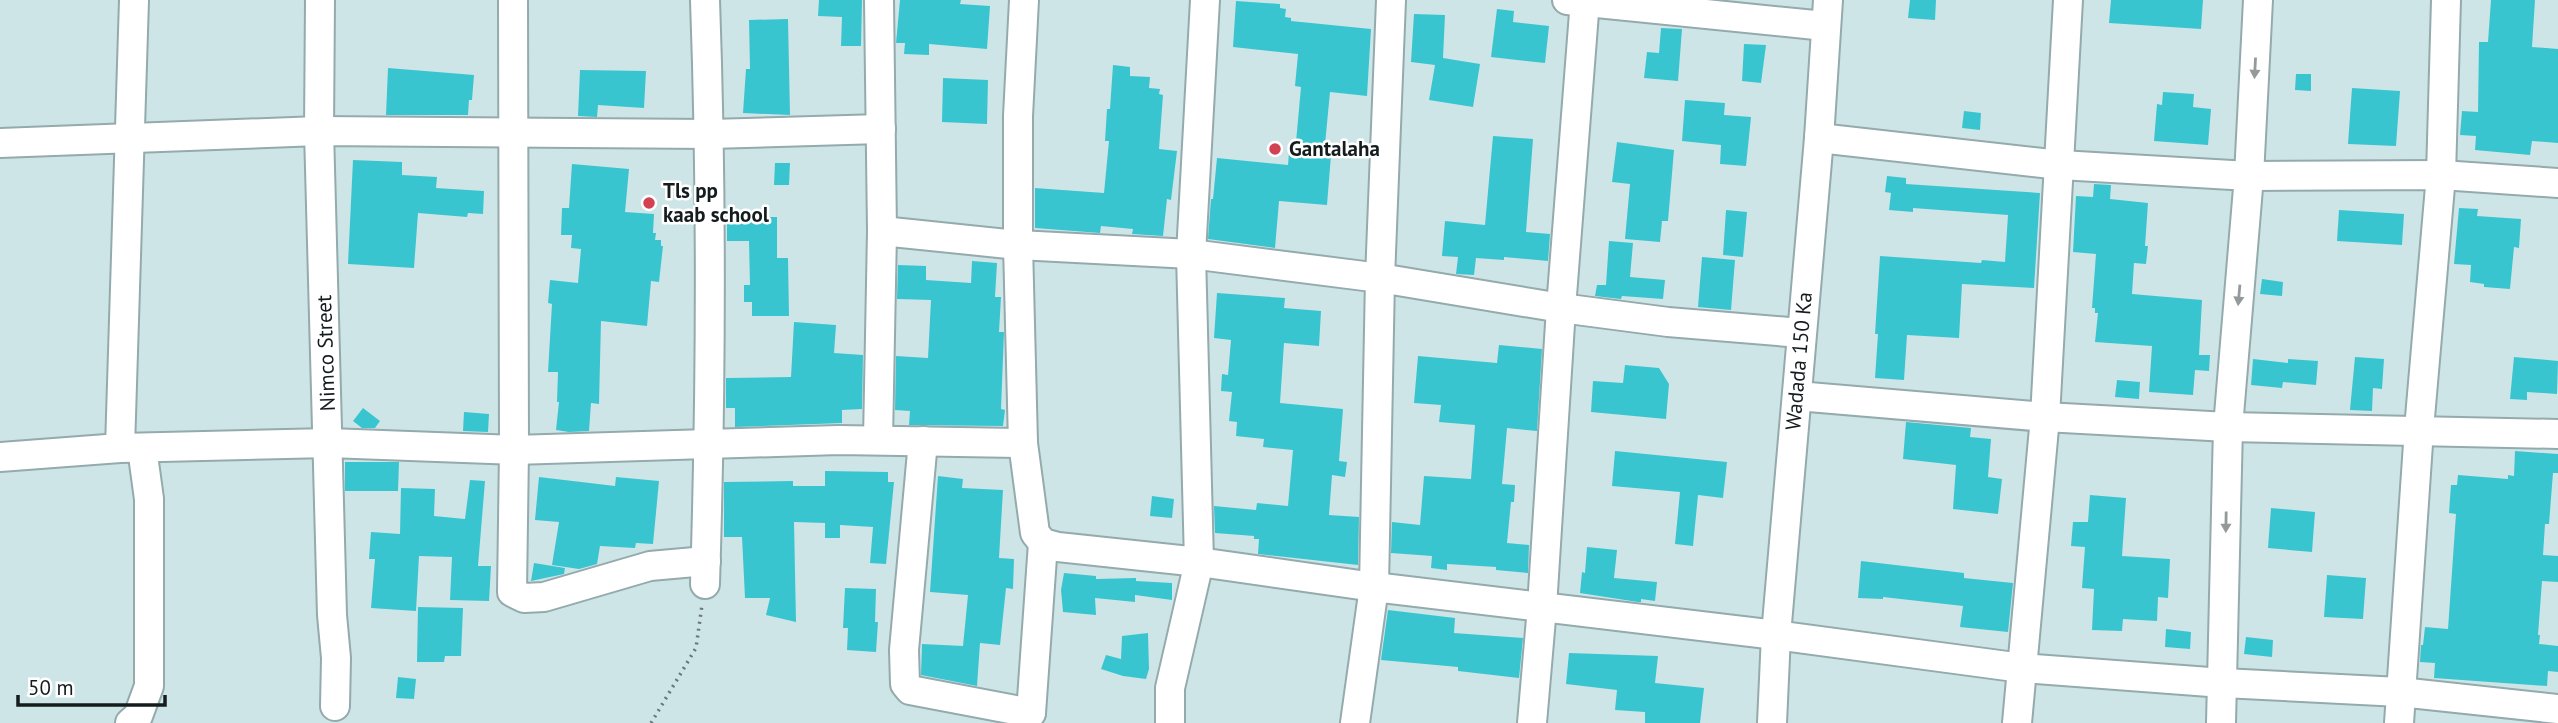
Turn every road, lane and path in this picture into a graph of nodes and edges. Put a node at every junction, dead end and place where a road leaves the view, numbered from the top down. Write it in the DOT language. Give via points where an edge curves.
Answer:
graph roads {
  1 [pos="135,0"];
  2 [pos="320,0"];
  3 [pos="513,0"];
  4 [pos="705,0"];
  5 [pos="879,0"];
  6 [pos="1024,0"];
  7 [pos="1205,0"];
  8 [pos="1391,0"];
  9 [pos="2068,0"];
  10 [pos="2258,0"];
  11 [pos="2446,0"];
  12 [pos="1578,1"];
  13 [pos="1827,13"];
  14 [pos="881,129"];
  15 [pos="319,131"];
  16 [pos="513,133"];
  17 [pos="710,134"];
  18 [pos="131,137"];
  19 [pos="1819,138"];
  20 [pos="0,143"];
  21 [pos="2060,165"];
  22 [pos="2441,175"];
  23 [pos="2249,176"];
  24 [pos="2558,183"];
  25 [pos="882,231"];
  26 [pos="1018,245"];
  27 [pos="1191,254"];
  28 [pos="1380,278"];
  29 [pos="1560,308"];
  30 [pos="1801,333"];
  31 [pos="1797,396"];
  32 [pos="2045,417"];
  33 [pos="2228,426"];
  34 [pos="2419,429"];
  35 [pos="2558,434"];
  36 [pos="878,440"];
  37 [pos="923,441"];
  38 [pos="329,443"];
  39 [pos="1023,443"];
  40 [pos="710,444"];
  41 [pos="131,448"];
  42 [pos="514,450"];
  43 [pos="0,457"];
  44 [pos="1043,543"];
  45 [pos="1199,562"];
  46 [pos="706,572"];
  47 [pos="1374,587"];
  48 [pos="1542,607"];
  49 [pos="1776,635"];
  50 [pos="2022,668"];
  51 [pos="2223,683"];
  52 [pos="2400,692"];
  53 [pos="335,706"];
  54 [pos="2558,709"];
  55 [pos="1027,718"];
  56 [pos="130,723"];
  57 [pos="651,723"];
  58 [pos="1170,723"];
  59 [pos="1355,723"];
  60 [pos="1532,723"];
  61 [pos="1772,723"];
  62 [pos="2017,723"];
  63 [pos="2221,723"];
  64 [pos="2399,723"];
  1 -- 18 [label="street"];
  2 -- 15 [label="street, Nimco Street"];
  3 -- 16 [label="street"];
  4 -- 17 [label="street"];
  5 -- 14 [label="street"];
  6 -- 26 [label="street"];
  7 -- 27 [label="street"];
  8 -- 28 [label="street"];
  9 -- 21 [label="street"];
  10 -- 23 [label="street, one-way"];
  11 -- 22 [label="street"];
  12 -- 13 [label="street"];
  12 -- 29 [label="street"];
  13 -- 19 [label="street, Wadada 150 Ka"];
  14 -- 17 [label="street"];
  14 -- 25 [label="street"];
  15 -- 16 [label="street"];
  15 -- 18 [label="street"];
  15 -- 38 [label="street, Nimco Street"];
  16 -- 17 [label="street"];
  16 -- 42 [label="street"];
  17 -- 40 [label="street"];
  18 -- 20 [label="street"];
  18 -- 41 [label="street"];
  19 -- 21 [label="street"];
  19 -- 30 [label="street, Wadada 150 Ka"];
  21 -- 23 [label="street"];
  21 -- 32 [label="street"];
  22 -- 23 [label="street"];
  22 -- 24 [label="street"];
  22 -- 34 [label="street"];
  23 -- 33 [label="street, one-way"];
  25 -- 26 [label="street"];
  25 -- 36 [label="street"];
  26 -- 27 [label="street"];
  26 -- 39 [label="street"];
  27 -- 28 [label="street"];
  27 -- 45 [label="street"];
  28 -- 29 [label="street"];
  28 -- 47 [label="street"];
  29 -- 30 [label="street"];
  29 -- 48 [label="street"];
  30 -- 31 [label="street, Wadada 150 Ka"];
  31 -- 32 [label="street"];
  31 -- 49 [label="street, Wadada 150 Ka"];
  32 -- 33 [label="street"];
  32 -- 50 [label="street"];
  33 -- 34 [label="street"];
  33 -- 51 [label="street, one-way"];
  34 -- 35 [label="street"];
  34 -- 52 [label="street"];
  36 -- 37 [label="street"];
  36 -- 40 [label="street"];
  37 -- 39 [label="street"];
  37 -- 55 [label="street" via="904,650 905,684 910,690"];
  38 -- 41 [label="street"];
  38 -- 42 [label="street"];
  38 -- 53 [label="street, Nimco Street"];
  39 -- 44 [label="street" via="1035,533"];
  40 -- 42 [label="street"];
  40 -- 46 [label="street"];
  41 -- 43 [label="street"];
  41 -- 56 [label="street" via="149,499 149,686 138,716"];
  42 -- 46 [label="street" via="512,592 524,598 544,597 650,566"];
  44 -- 45 [label="street"];
  44 -- 55 [label="street"];
  45 -- 47 [label="street"];
  45 -- 58 [label="street" via="1170,688"];
  46 -- 57 [label="path" via="696,648"];
  47 -- 48 [label="street"];
  47 -- 59 [label="street"];
  48 -- 49 [label="street"];
  48 -- 60 [label="street"];
  49 -- 50 [label="street"];
  49 -- 61 [label="street, Wadada 150 Ka"];
  50 -- 51 [label="street"];
  50 -- 62 [label="street"];
  51 -- 52 [label="street"];
  51 -- 63 [label="street"];
  52 -- 54 [label="street"];
  52 -- 64 [label="street"];
}
